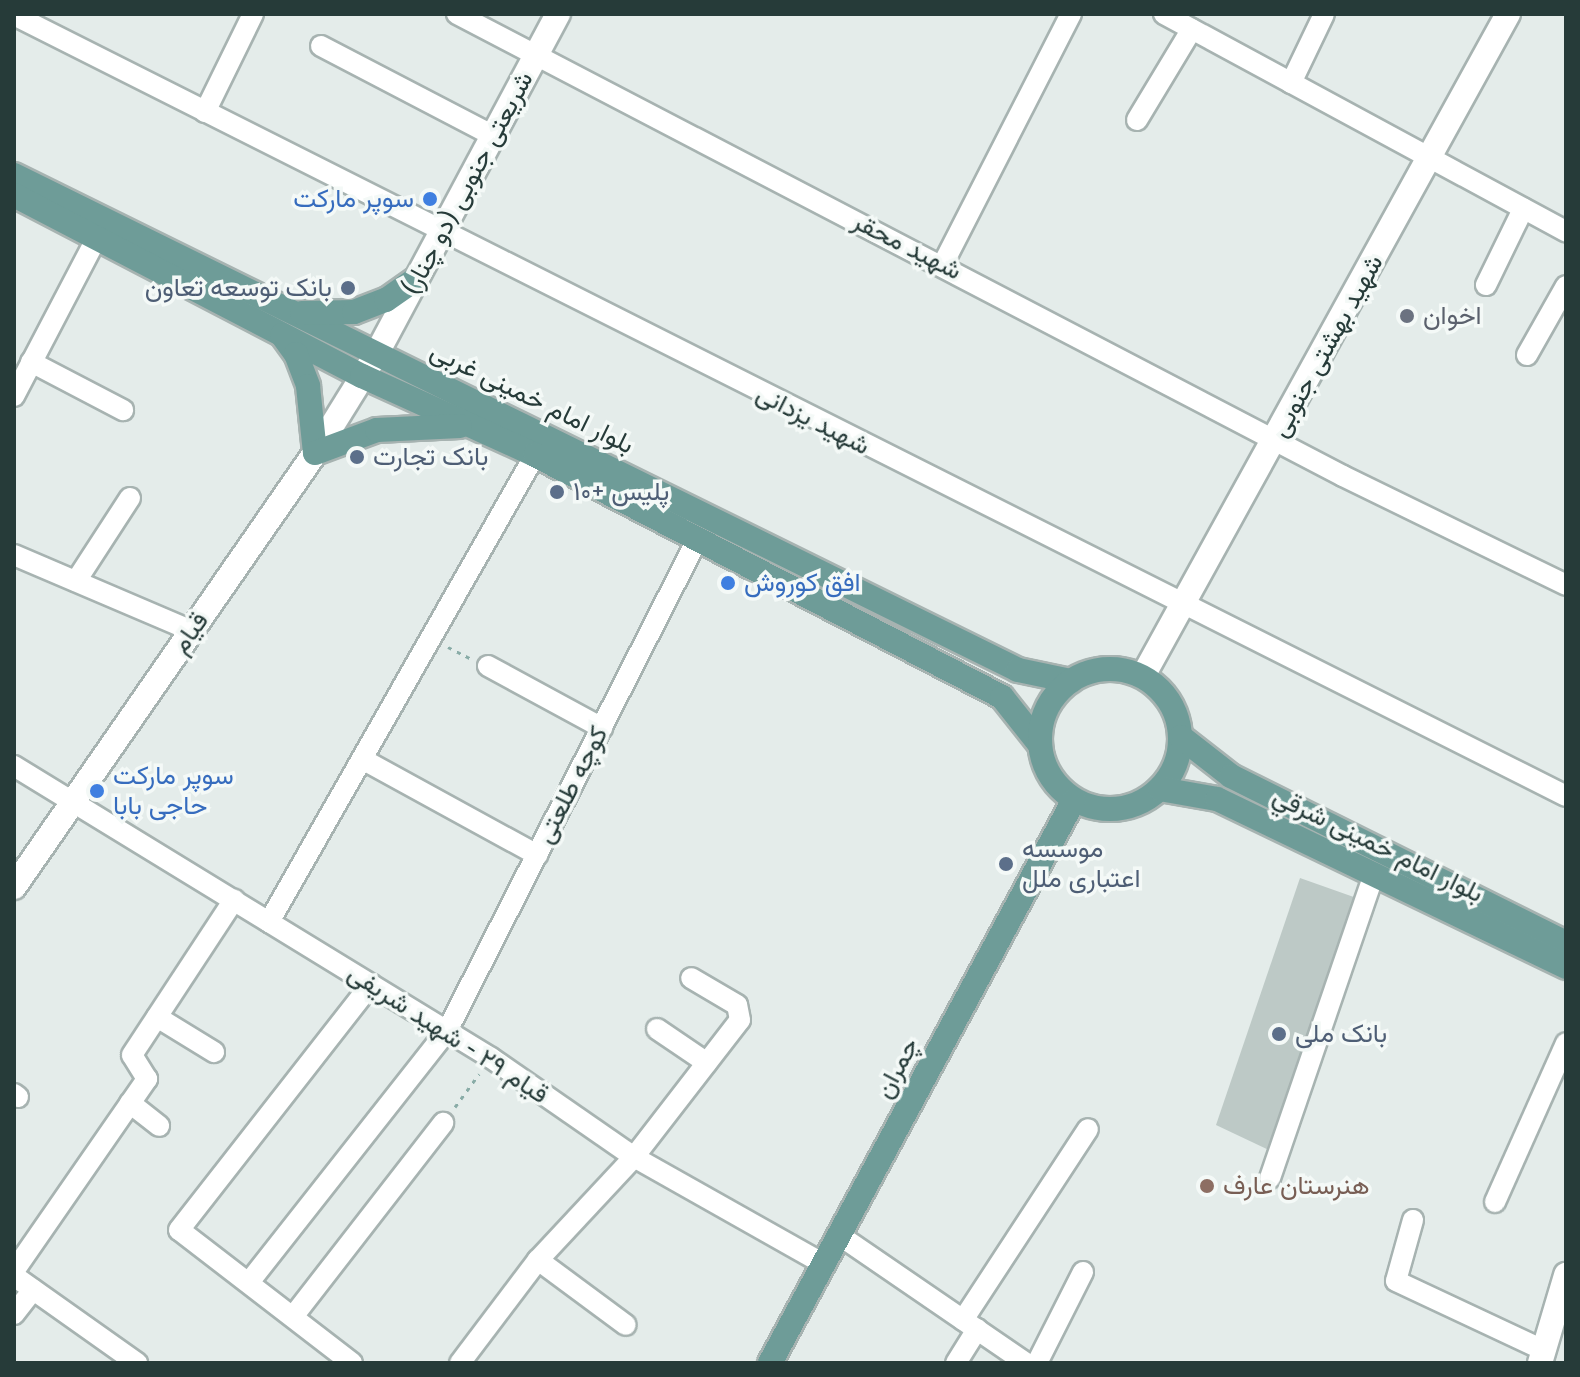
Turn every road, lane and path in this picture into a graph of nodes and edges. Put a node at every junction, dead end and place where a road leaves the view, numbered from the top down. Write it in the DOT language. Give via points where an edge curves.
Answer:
graph roads {
  1 [pos="253,14"];
  2 [pos="457,14"];
  3 [pos="558,14"];
  4 [pos="1071,14"];
  5 [pos="1164,14"];
  6 [pos="1324,14"];
  7 [pos="1508,14"];
  8 [pos="14,15"];
  9 [pos="1192,29"];
  10 [pos="321,46"];
  11 [pos="537,55"];
  12 [pos="1291,83"];
  13 [pos="205,112"];
  14 [pos="1137,120"];
  15 [pos="494,136"];
  16 [pos="1430,157"];
  17 [pos="14,175"];
  18 [pos="14,195"];
  19 [pos="1523,209"];
  20 [pos="1566,231"];
  21 [pos="443,232"];
  22 [pos="98,235"];
  23 [pos="943,264"];
  24 [pos="415,280"];
  25 [pos="1486,285"];
  26 [pos="1566,286"];
  27 [pos="281,321"];
  28 [pos="377,353"];
  29 [pos="1527,355"];
  30 [pos="31,362"];
  31 [pos="362,376"];
  32 [pos="14,396"];
  33 [pos="123,410"];
  34 [pos="476,428"];
  35 [pos="1277,437"];
  36 [pos="315,453"];
  37 [pos="535,455"];
  38 [pos="130,498"];
  39 [pos="698,538"];
  40 [pos="14,555"];
  41 [pos="76,581"];
  42 [pos="1566,585"];
  43 [pos="1183,606"];
  44 [pos="192,631"];
  45 [pos="430,639"];
  46 [pos="488,666"];
  47 [pos="1143,676"];
  48 [pos="1071,681"];
  49 [pos="602,728"];
  50 [pos="1181,737"];
  51 [pos="1040,745"];
  52 [pos="362,759"];
  53 [pos="14,766"];
  54 [pos="1160,789"];
  55 [pos="1566,796"];
  56 [pos="1074,800"];
  57 [pos="74,801"];
  58 [pos="537,855"];
  59 [pos="18,874"];
  60 [pos="1374,875"];
  61 [pos="234,900"];
  62 [pos="269,922"];
  63 [pos="1566,943"];
  64 [pos="1566,967"];
  65 [pos="691,978"];
  66 [pos="371,984"];
  67 [pos="157,1017"];
  68 [pos="657,1029"];
  69 [pos="447,1031"];
  70 [pos="1566,1043"];
  71 [pos="214,1052"];
  72 [pos="491,1058"];
  73 [pos="707,1063"];
  74 [pos="130,1103"];
  75 [pos="443,1123"];
  76 [pos="159,1126"];
  77 [pos="1088,1129"];
  78 [pos="634,1157"];
  79 [pos="1270,1178"];
  80 [pos="1495,1202"];
  81 [pos="1413,1220"];
  82 [pos="839,1235"];
  83 [pos="538,1260"];
  84 [pos="824,1264"];
  85 [pos="1083,1272"];
  86 [pos="14,1274"];
  87 [pos="1566,1275"];
  88 [pos="250,1281"];
  89 [pos="33,1290"];
  90 [pos="14,1314"];
  91 [pos="295,1314"];
  92 [pos="970,1324"];
  93 [pos="626,1325"];
  94 [pos="112,1356"];
  95 [pos="1542,1357"];
  96 [pos="137,1363"];
  97 [pos="352,1363"];
  98 [pos="460,1363"];
  99 [pos="770,1363"];
  100 [pos="956,1363"];
  101 [pos="1026,1363"];
  102 [pos="1037,1363"];
  1 -- 13 [label="street"];
  2 -- 11 [label="street, شهید محقر"];
  3 -- 11 [label="main road, شریعتی جنوبی (دو چنار)"];
  4 -- 23 [label="street"];
  5 -- 9 [label="street"];
  6 -- 12 [label="street"];
  7 -- 16 [label="main road, شهید بهشتی جنوبی"];
  8 -- 13 [label="street, شهید یزدانی"];
  9 -- 12 [label="street"];
  9 -- 14 [label="street"];
  10 -- 15 [label="street"];
  11 -- 15 [label="main road, شریعتی جنوبی (دو چنار)"];
  11 -- 23 [label="street, شهید محقر"];
  12 -- 16 [label="street"];
  13 -- 21 [label="street, شهید یزدانی"];
  15 -- 21 [label="main road, شریعتی جنوبی (دو چنار)"];
  16 -- 19 [label="street"];
  16 -- 35 [label="main road, شهید بهشتی جنوبی"];
  17 -- 27 [label="main road, بلوار امام خمینی غربی"];
  18 -- 22 [label="main road, بلوار امام خمینی غربی"];
  19 -- 20 [label="street"];
  19 -- 25 [label="street"];
  21 -- 24 [label="main road, شریعتی جنوبی (دو چنار)"];
  21 -- 43 [label="street, شهید یزدانی"];
  22 -- 27 [label="main road, بلوار امام خمینی غربی"];
  22 -- 30 [label="street"];
  23 -- 35 [label="street, شهید محقر"];
  24 -- 27 [label="main road" via="386,300 354,312"];
  24 -- 28 [label="main road, شریعتی جنوبی (دو چنار)"];
  26 -- 29 [label="street"];
  27 -- 28 [label="main road, بلوار امام خمینی غربی"];
  27 -- 31 [label="main road, بلوار امام خمینی غربی"];
  27 -- 36 [label="main road" via="308,386"];
  28 -- 31 [label="main road, شریعتی جنوبی (دو چنار)"];
  28 -- 48 [label="main road, بلوار امام خمینی غربی" via="1018,670"];
  30 -- 32 [label="street"];
  30 -- 33 [label="street"];
  31 -- 34 [label="main road, بلوار امام خمینی غربی"];
  31 -- 36 [label="main road, قیام"];
  34 -- 36 [label="main road" via="399,426"];
  34 -- 37 [label="main road, بلوار امام خمینی غربی"];
  35 -- 42 [label="street, شهید محقر" via="1343,476"];
  35 -- 43 [label="main road, شهید بهشتی جنوبی"];
  36 -- 44 [label="main road, قیام"];
  37 -- 39 [label="main road, بلوار امام خمینی غربی"];
  37 -- 45 [label="street"];
  38 -- 41 [label="street"];
  39 -- 49 [label="street, کوچه طلعتی"];
  39 -- 51 [label="main road, بلوار امام خمینی غربی" via="1002,697"];
  40 -- 41 [label="street"];
  41 -- 44 [label="street"];
  43 -- 47 [label="main road, شهید بهشتی جنوبی"];
  43 -- 55 [label="street, شهید یزدانی"];
  44 -- 57 [label="main road, قیام"];
  45 -- 46 [label="path"];
  45 -- 52 [label="street"];
  46 -- 49 [label="street"];
  47 -- 48 [label="main road" via="1106,669"];
  47 -- 50 [label="main road" via="1170,702"];
  48 -- 51 [label="main road" via="1047,709"];
  49 -- 58 [label="street, کوچه طلعتی"];
  50 -- 54 [label="main road" via="1172,774"];
  50 -- 63 [label="main road, بلوار امام خمینی شرقي" via="1231,776"];
  51 -- 56 [label="main road" via="1057,786"];
  52 -- 58 [label="street"];
  52 -- 62 [label="street"];
  53 -- 57 [label="street, قیام ۲۹ - شهید شریفی"];
  54 -- 56 [label="main road" via="1119,810"];
  54 -- 60 [label="main road, بلوار امام خمینی شرقي" via="1217,799"];
  56 -- 82 [label="main road, چمران"];
  57 -- 59 [label="main road, قیام"];
  57 -- 61 [label="street, قیام ۲۹ - شهید شریفی"];
  58 -- 69 [label="street, کوچه طلعتی"];
  60 -- 64 [label="main road, بلوار امام خمینی شرقي"];
  60 -- 79 [label="street"];
  61 -- 62 [label="street, قیام ۲۹ - شهید شریفی"];
  61 -- 67 [label="street"];
  62 -- 66 [label="street, قیام ۲۹ - شهید شریفی"];
  65 -- 73 [label="street" via="739,1010 740,1020"];
  66 -- 69 [label="street, قیام ۲۹ - شهید شریفی"];
  66 -- 88 [label="street" via="179,1230"];
  67 -- 71 [label="street"];
  67 -- 74 [label="street" via="132,1055 147,1079"];
  68 -- 73 [label="street"];
  69 -- 72 [label="street, قیام ۲۹ - شهید شریفی"];
  69 -- 88 [label="street, کوچه طلعتی"];
  70 -- 80 [label="street"];
  72 -- 75 [label="path"];
  72 -- 78 [label="street, قیام ۲۹ - شهید شریفی"];
  73 -- 78 [label="street"];
  74 -- 76 [label="street"];
  74 -- 86 [label="street"];
  75 -- 91 [label="street"];
  77 -- 92 [label="street"];
  78 -- 83 [label="street"];
  78 -- 84 [label="street, قیام ۲۹ - شهید شریفی"];
  81 -- 95 [label="street" via="1396,1281"];
  82 -- 84 [label="main road, چمران"];
  82 -- 92 [label="street"];
  83 -- 93 [label="street"];
  83 -- 98 [label="street"];
  84 -- 99 [label="main road, چمران"];
  85 -- 102 [label="street"];
  86 -- 89 [label="street"];
  87 -- 95 [label="main road"];
  88 -- 91 [label="street"];
  89 -- 90 [label="street"];
  89 -- 94 [label="street"];
  91 -- 97 [label="street"];
  92 -- 100 [label="street"];
  92 -- 101 [label="street"];
  94 -- 96 [label="street"];
}
